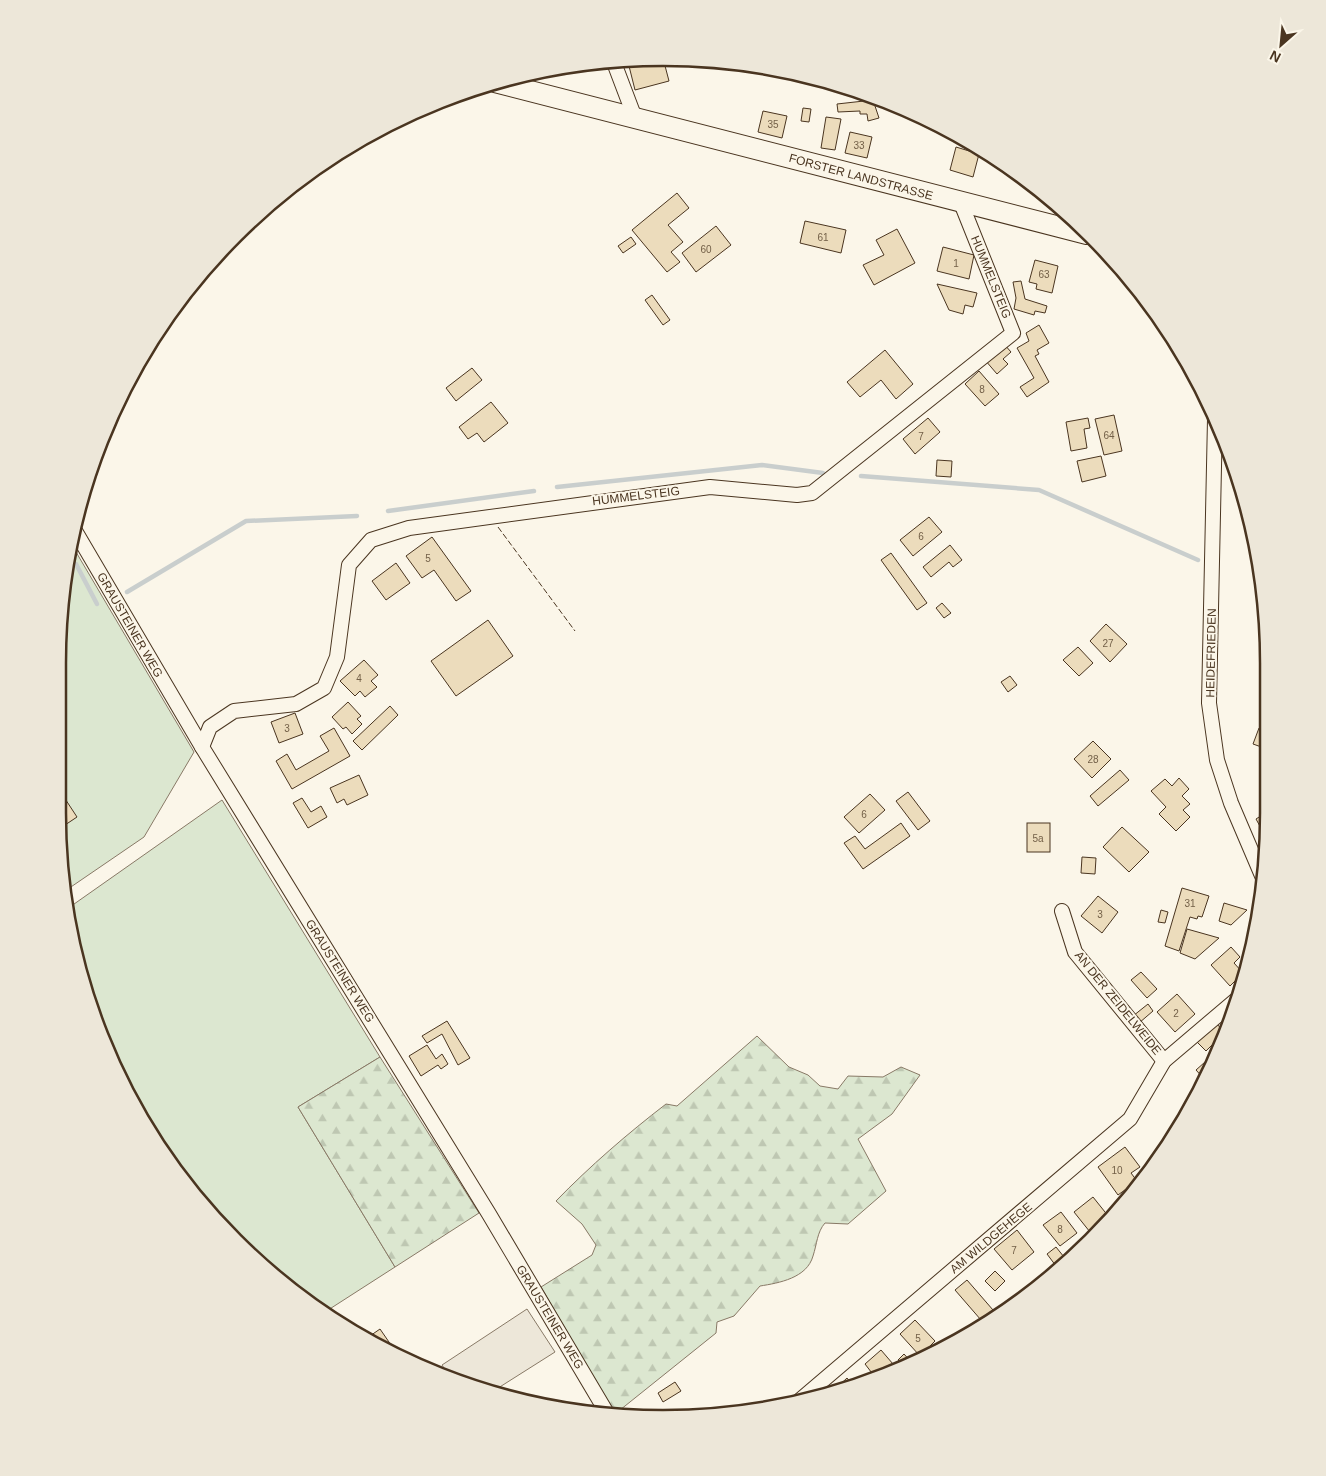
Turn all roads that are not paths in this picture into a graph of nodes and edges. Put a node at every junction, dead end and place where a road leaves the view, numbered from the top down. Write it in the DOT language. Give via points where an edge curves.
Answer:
graph roads {
  1 [pos="616,69"];
  2 [pos="512,86"];
  3 [pos="635,118"];
  4 [pos="961,203"];
  5 [pos="1074,231"];
  6 [pos="1215,437"];
  7 [pos="80,539"];
  8 [pos="202,747"];
  9 [pos="1257,864"];
  10 [pos="1062,911"];
  11 [pos="1228,1006"];
  12 [pos="1164,1061"];
  13 [pos="811,1390"];
  14 [pos="603,1406"];
  1 -- 3 [label="street"];
  2 -- 3 [label="main road, FORSTER LANDSTRASSE"];
  3 -- 4 [label="main road, FORSTER LANDSTRASSE"];
  4 -- 5 [label="main road, FORSTER LANDSTRASSE"];
  4 -- 8 [label="street, HUMMELSTEIG" via="1013,333 812,493 797,495 710,486 409,528 371,540 350,565 337,657 324,688 296,704 234,711 210,726"];
  6 -- 9 [label="street, HEIDEFRIEDEN" via="1210,703 1217,760"];
  7 -- 8 [label="street, GRAUSTEINER WEG"];
  8 -- 14 [label="street, GRAUSTEINER WEG"];
  10 -- 12 [label="street, AN DER ZEIDELWEIDE" via="1075,952"];
  11 -- 12 [label="street, AN DER ZEIDELWEIDE"];
  12 -- 13 [label="street, AM WILDGEHEGE" via="1130,1119"];
}
